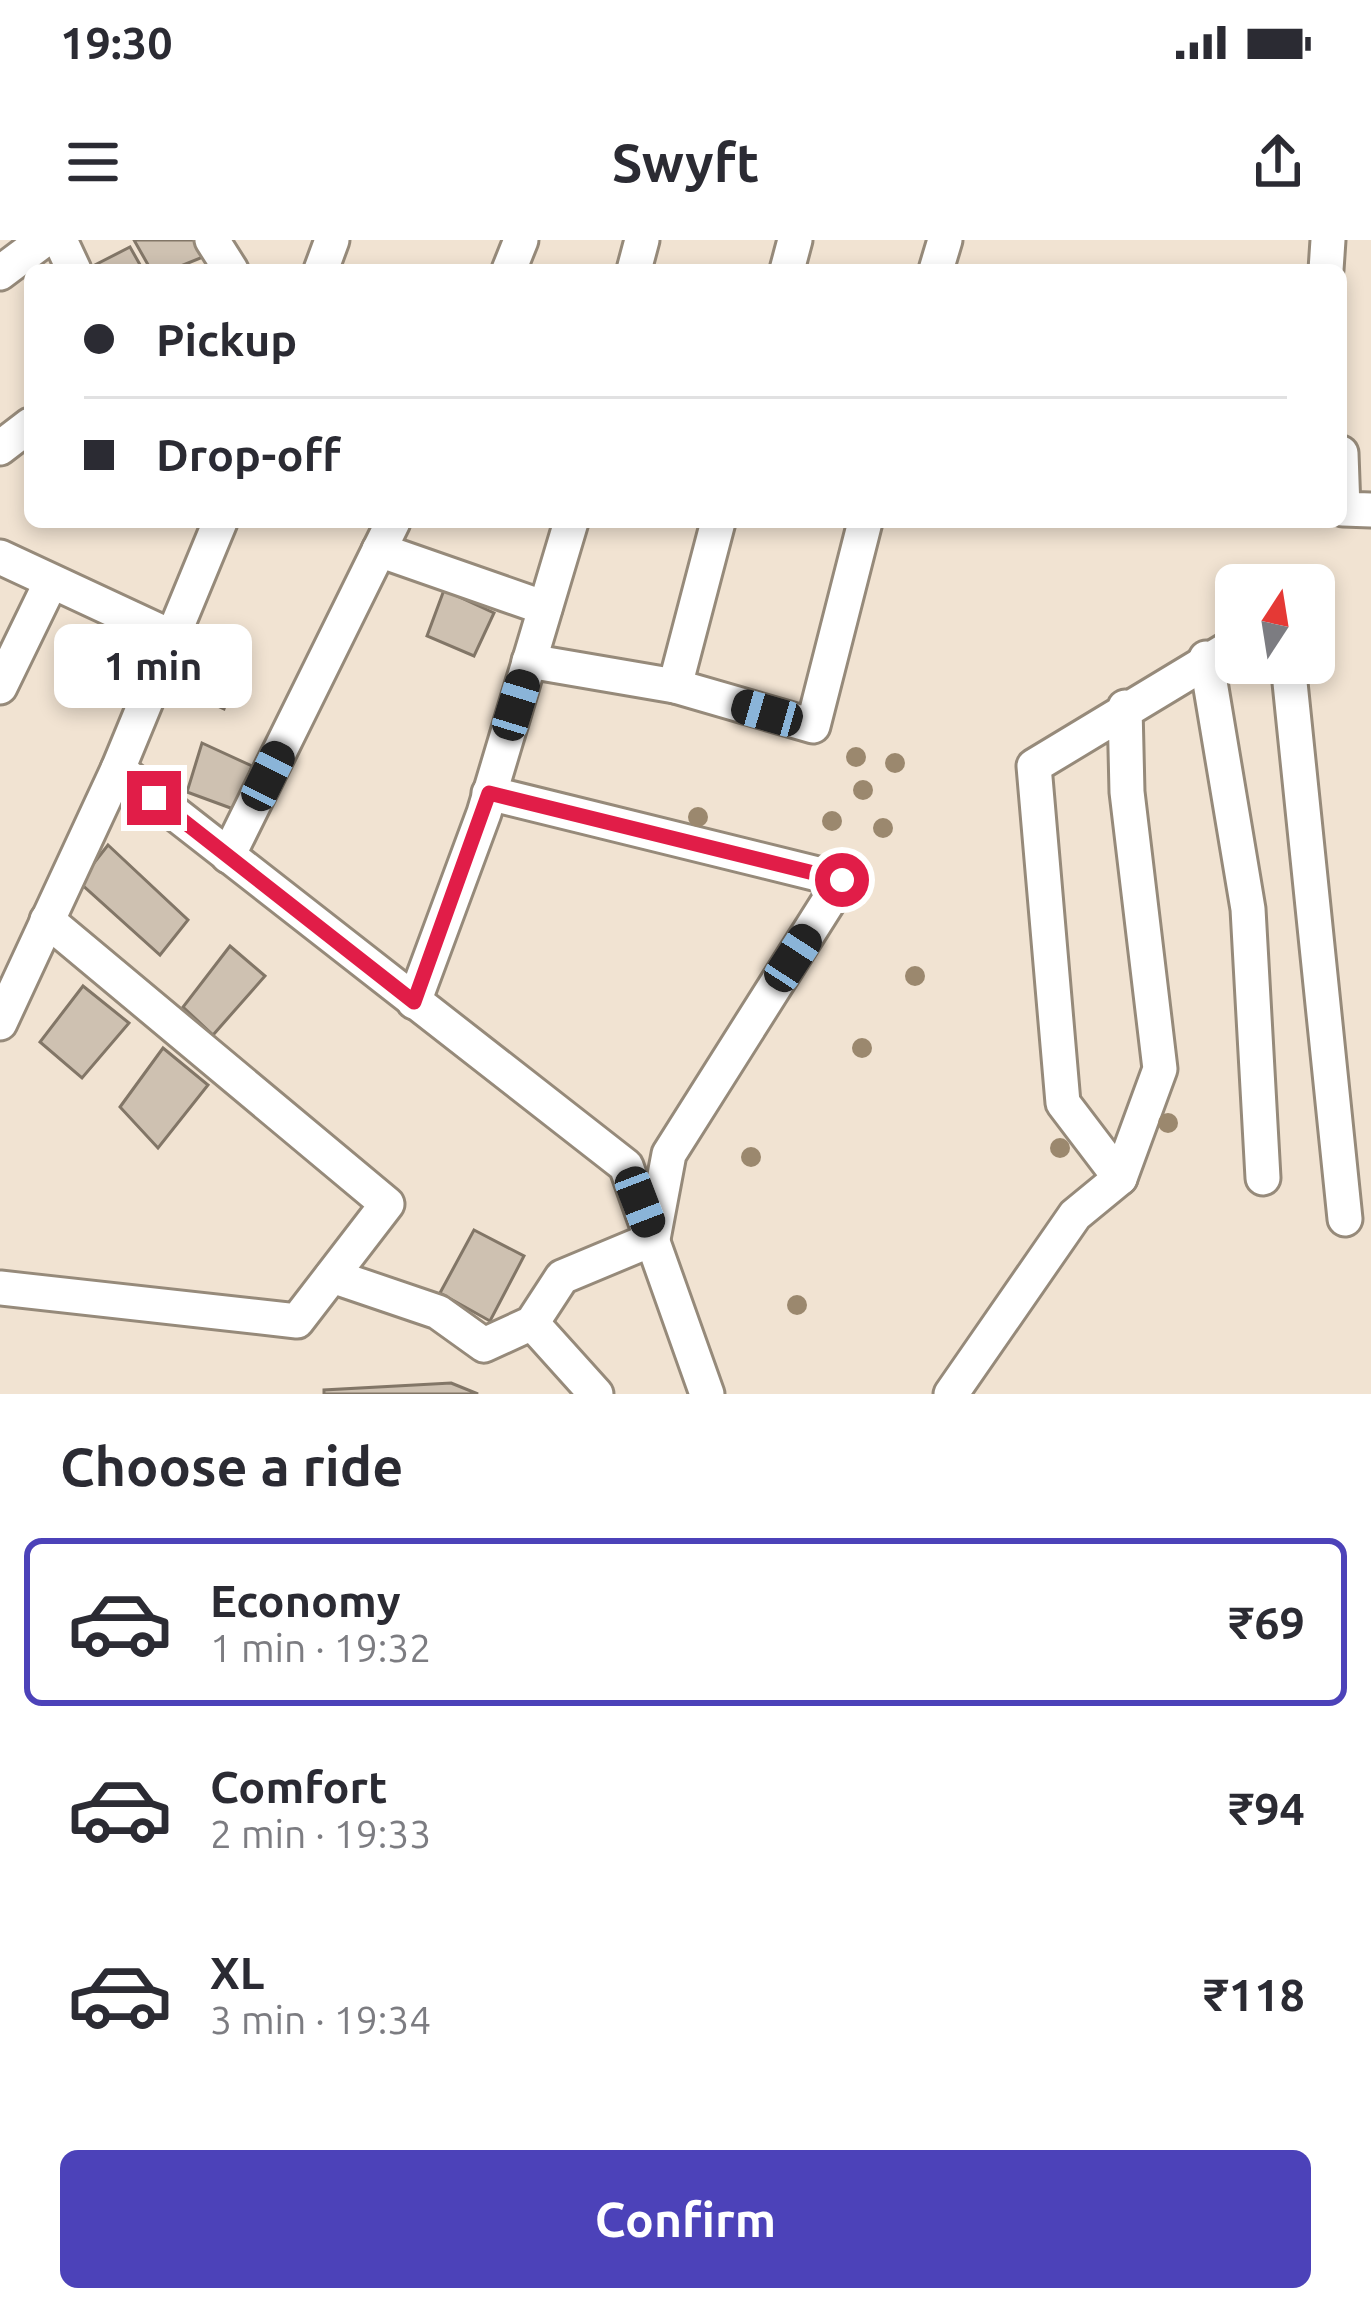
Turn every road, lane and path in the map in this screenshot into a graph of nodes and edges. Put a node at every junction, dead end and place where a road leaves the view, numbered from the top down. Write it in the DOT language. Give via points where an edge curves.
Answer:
graph roads {
  1 [pos="44,240"];
  2 [pos="0,273"];
  3 [pos="24,430"];
  4 [pos="0,448"];
  5 [pos="218,528"];
  6 [pos="569,528"];
  7 [pos="716,528"];
  8 [pos="864,528"];
  9 [pos="386,536"];
  10 [pos="0,557"];
  11 [pos="51,582"];
  12 [pos="545,608"];
  13 [pos="174,638"];
  14 [pos="1215,654"];
  15 [pos="529,661"];
  16 [pos="1224,684"];
  17 [pos="1290,684"];
  18 [pos="675,686"];
  19 [pos="0,687"];
  20 [pos="1125,707"];
  21 [pos="118,769"];
  22 [pos="489,793"];
  23 [pos="228,856"];
  24 [pos="47,920"];
  25 [pos="414,1002"];
  26 [pos="0,1023"];
  27 [pos="1120,1178"];
  28 [pos="1263,1178"];
  29 [pos="1346,1219"];
  30 [pos="653,1239"];
  31 [pos="332,1276"];
  32 [pos="0,1288"];
  33 [pos="532,1323"];
  34 [pos="596,1394"];
  35 [pos="707,1394"];
  36 [pos="951,1394"];
  1 -- 2 [label="street"];
  3 -- 4 [label="street"];
  5 -- 13 [label="street"];
  6 -- 12 [label="street"];
  7 -- 18 [label="street"];
  8 -- 18 [label="street" via="813,726"];
  9 -- 12 [label="street"];
  9 -- 23 [label="street"];
  10 -- 11 [label="street"];
  11 -- 13 [label="street"];
  11 -- 19 [label="street"];
  12 -- 15 [label="street"];
  13 -- 21 [label="street"];
  14 -- 20 [label="street"];
  15 -- 18 [label="street"];
  15 -- 22 [label="street"];
  16 -- 28 [label="street"];
  17 -- 29 [label="street"];
  20 -- 27 [label="street" via="1127,791 1160,1069"];
  20 -- 27 [label="street" via="1034,766 1063,1102"];
  21 -- 23 [label="street"];
  21 -- 24 [label="street"];
  22 -- 25 [label="street"];
  22 -- 30 [label="street" via="842,880 669,1154"];
  23 -- 25 [label="street"];
  24 -- 26 [label="street"];
  24 -- 31 [label="street" via="387,1204"];
  25 -- 30 [label="street" via="626,1166"];
  27 -- 36 [label="street" via="1075,1215"];
  30 -- 33 [label="street" via="562,1277"];
  30 -- 35 [label="street"];
  31 -- 32 [label="street" via="298,1321"];
  31 -- 33 [label="street" via="438,1312 484,1345"];
  33 -- 34 [label="street"];
}
